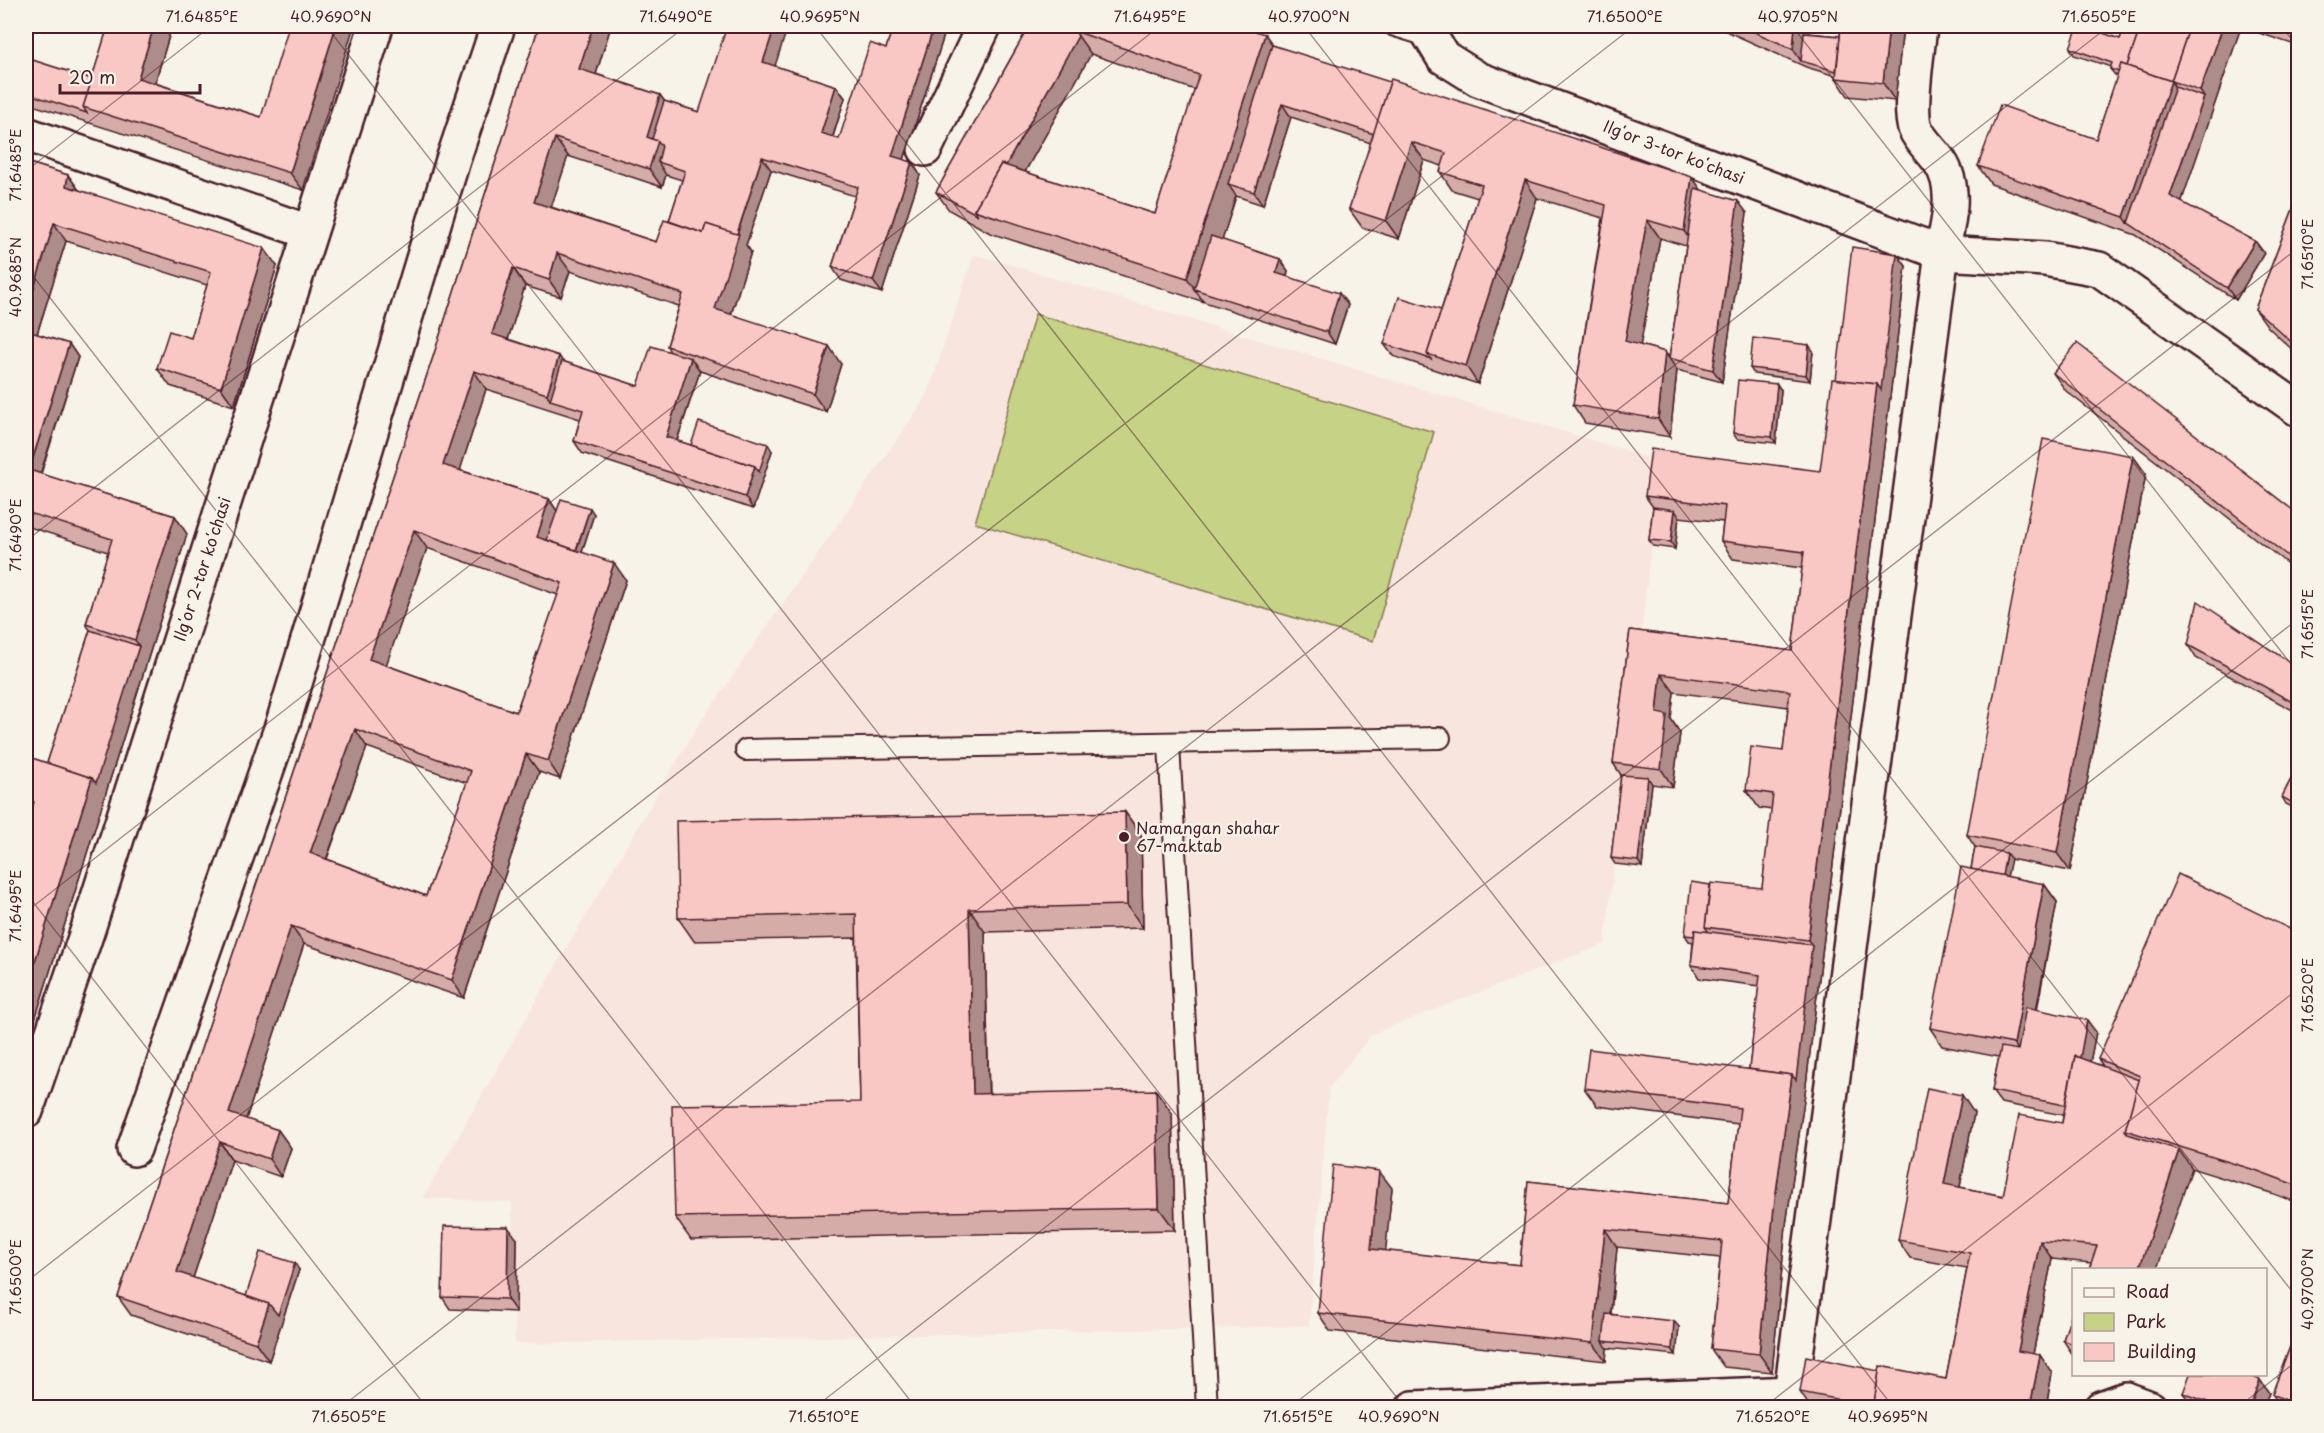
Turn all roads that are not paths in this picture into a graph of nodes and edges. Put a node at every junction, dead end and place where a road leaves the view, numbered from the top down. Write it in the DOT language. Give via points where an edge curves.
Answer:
graph roads {
  1 [pos="376,26"];
  2 [pos="498,26"];
  3 [pos="984,26"];
  4 [pos="1395,26"];
  5 [pos="1920,26"];
  6 [pos="1426,31"];
  7 [pos="26,134"];
  8 [pos="926,149"];
  9 [pos="309,232"];
  10 [pos="1942,252"];
  11 [pos="2298,410"];
  12 [pos="1440,738"];
  13 [pos="1169,745"];
  14 [pos="746,750"];
  15 [pos="26,1111"];
  16 [pos="134,1149"];
  17 [pos="1790,1400"];
  18 [pos="1207,1407"];
  19 [pos="1413,1407"];
  20 [pos="2101,1407"];
  21 [pos="2150,1407"];
  1 -- 9 [label="street, Ilgʻor 2-tor koʻchasi"];
  2 -- 16 [label="street" via="453,160 283,723"];
  3 -- 8 [label="street"];
  4 -- 6 [label="lane"];
  5 -- 10 [label="street" via="1915,127 1949,181 1951,208"];
  6 -- 10 [label="street, Ilgʻor 3-tor koʻchasi" via="1443,57 1478,79"];
  7 -- 9 [label="street"];
  9 -- 15 [label="street, Ilgʻor 2-tor koʻchasi" via="88,929"];
  10 -- 11 [label="street, Ilgʻor 3-tor koʻchasi" via="2045,259 2099,269"];
  10 -- 17 [label="street"];
  12 -- 13 [label="lane"];
  13 -- 14 [label="lane"];
  13 -- 18 [label="lane"];
  17 -- 19 [label="street"];
  20 -- 21 [label="street" via="2126,1399"];
}
